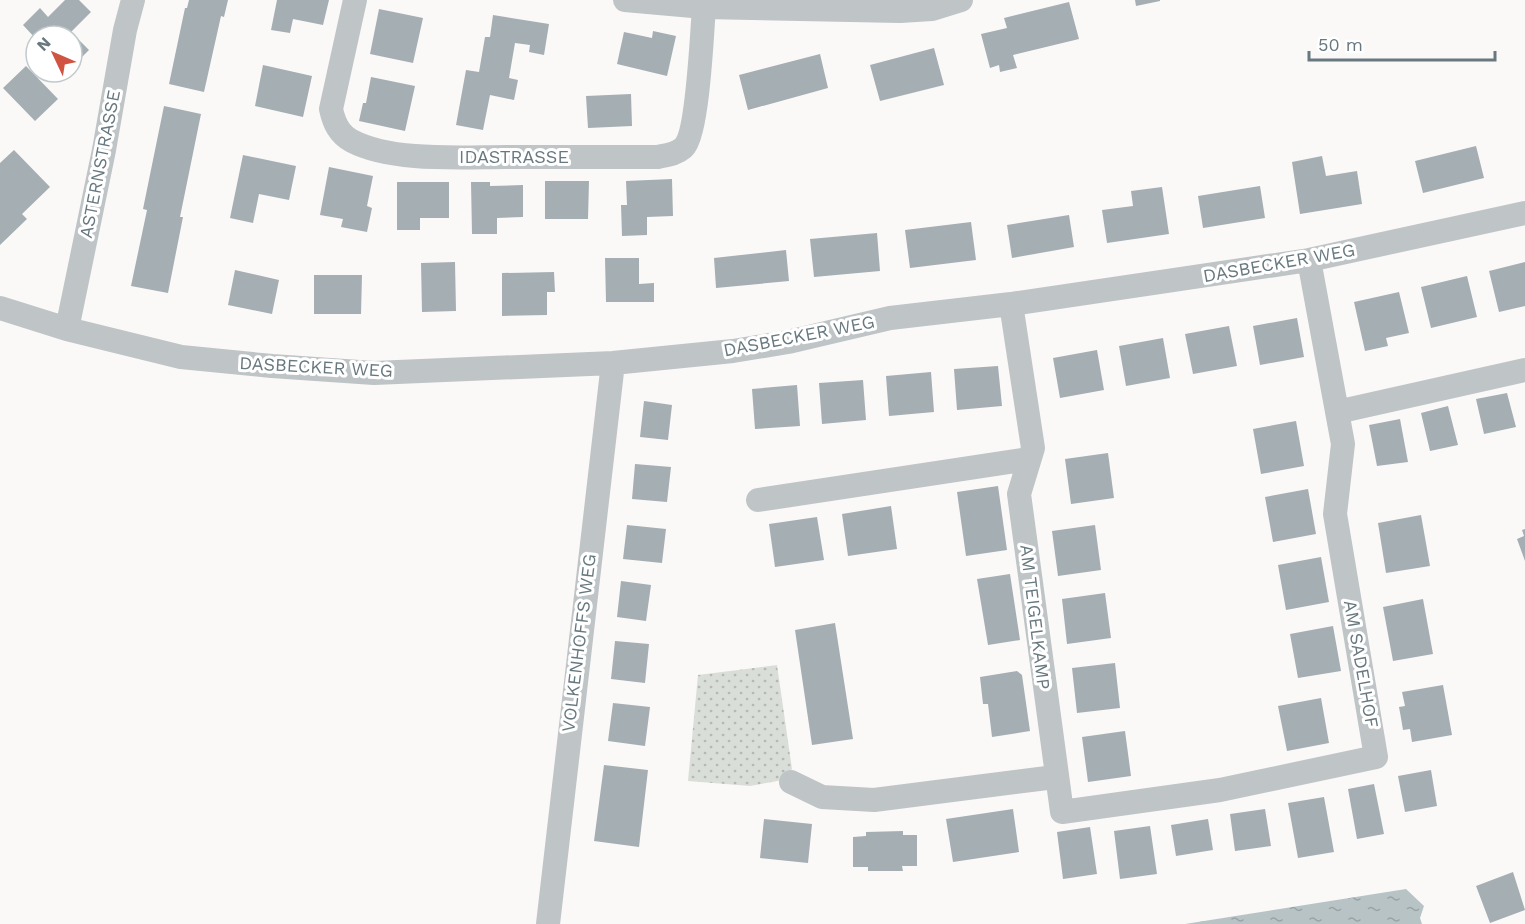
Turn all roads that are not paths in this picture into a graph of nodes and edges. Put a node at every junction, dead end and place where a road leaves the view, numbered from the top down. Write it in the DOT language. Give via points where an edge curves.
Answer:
graph roads {
  1 [pos="133,0"];
  2 [pos="355,0"];
  3 [pos="626,0"];
  4 [pos="961,0"];
  5 [pos="704,7"];
  6 [pos="1525,213"];
  7 [pos="1309,260"];
  8 [pos="1011,304"];
  9 [pos="0,308"];
  10 [pos="67,329"];
  11 [pos="613,363"];
  12 [pos="1525,370"];
  13 [pos="1337,412"];
  14 [pos="1029,459"];
  15 [pos="758,501"];
  16 [pos="1055,777"];
  17 [pos="791,782"];
  18 [pos="1220,790"];
  19 [pos="548,924"];
  1 -- 10 [label="street, ASTERNSTRASSE"];
  2 -- 5 [label="street, IDASTRASSE" via="331,108 341,134 353,142 397,155 463,157 674,154 685,147 693,123"];
  3 -- 5 [label="street"];
  4 -- 5 [label="street" via="932,9 900,11"];
  6 -- 7 [label="street, DASBECKER WEG"];
  7 -- 8 [label="street, DASBECKER WEG"];
  7 -- 13 [label="street, AM SADELHOF"];
  8 -- 11 [label="street, DASBECKER WEG" via="890,318 733,351"];
  8 -- 14 [label="street, AM TEIGELKAMP" via="1033,448"];
  9 -- 10 [label="street, DASBECKER WEG"];
  10 -- 11 [label="street, DASBECKER WEG" via="181,357 375,373"];
  11 -- 19 [label="street, VOLKENHOFFS WEG"];
  12 -- 13 [label="street"];
  13 -- 18 [label="street, AM SADELHOF" via="1343,444 1335,514 1376,757"];
  14 -- 15 [label="street"];
  14 -- 16 [label="street, AM TEIGELKAMP" via="1019,494"];
  16 -- 17 [label="street" via="874,800 822,797"];
  16 -- 18 [label="street, AM TEIGELKAMP" via="1062,812"];
}
